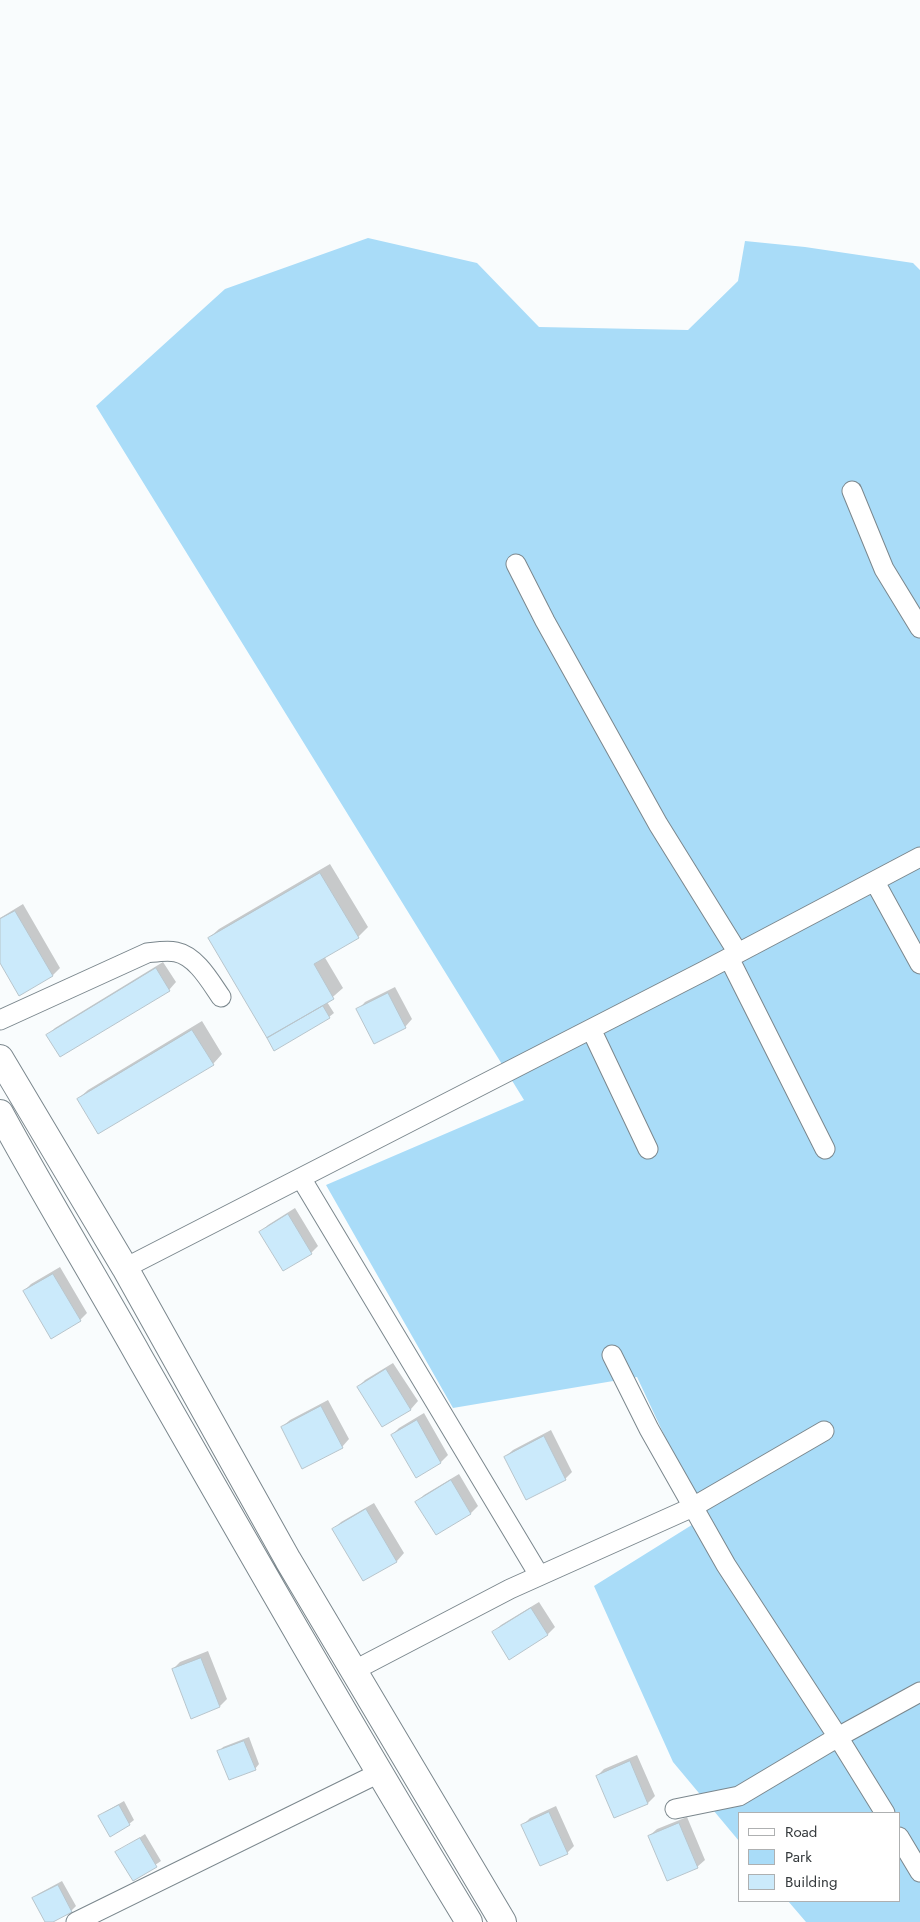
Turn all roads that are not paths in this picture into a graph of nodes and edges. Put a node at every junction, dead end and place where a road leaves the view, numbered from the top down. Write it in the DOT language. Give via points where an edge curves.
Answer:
graph roads {
  1 [pos="852,491"];
  2 [pos="516,564"];
  3 [pos="920,628"];
  4 [pos="920,857"];
  5 [pos="875,882"];
  6 [pos="734,956"];
  7 [pos="920,964"];
  8 [pos="221,996"];
  9 [pos="0,1020"];
  10 [pos="591,1029"];
  11 [pos="0,1058"];
  12 [pos="31,1112"];
  13 [pos="3,1128"];
  14 [pos="648,1149"];
  15 [pos="825,1149"];
  16 [pos="301,1178"];
  17 [pos="125,1268"];
  18 [pos="612,1355"];
  19 [pos="824,1431"];
  20 [pos="693,1507"];
  21 [pos="539,1575"];
  22 [pos="353,1671"];
  23 [pos="920,1692"];
  24 [pos="838,1737"];
  25 [pos="379,1773"];
  26 [pos="675,1809"];
  27 [pos="884,1812"];
  28 [pos="900,1839"];
  29 [pos="920,1872"];
  30 [pos="76,1922"];
  31 [pos="469,1922"];
  32 [pos="502,1922"];
  1 -- 3 [label="street" via="884,569"];
  2 -- 6 [label="street"];
  4 -- 5 [label="street"];
  5 -- 6 [label="street"];
  5 -- 7 [label="street"];
  6 -- 10 [label="street"];
  6 -- 15 [label="street"];
  8 -- 9 [label="street" via="186,954 174,951 148,953"];
  10 -- 14 [label="street"];
  10 -- 16 [label="street"];
  11 -- 12 [label="highway"];
  12 -- 13 [label="street"];
  12 -- 17 [label="highway"];
  13 -- 25 [label="highway"];
  16 -- 17 [label="street"];
  16 -- 21 [label="street"];
  17 -- 22 [label="highway"];
  18 -- 20 [label="street"];
  19 -- 20 [label="street"];
  20 -- 21 [label="street"];
  20 -- 24 [label="street" via="726,1565"];
  21 -- 22 [label="street"];
  22 -- 32 [label="highway"];
  23 -- 24 [label="street"];
  24 -- 26 [label="street" via="739,1796"];
  24 -- 27 [label="street"];
  25 -- 30 [label="street"];
  25 -- 31 [label="highway"];
  28 -- 29 [label="street"];
}
